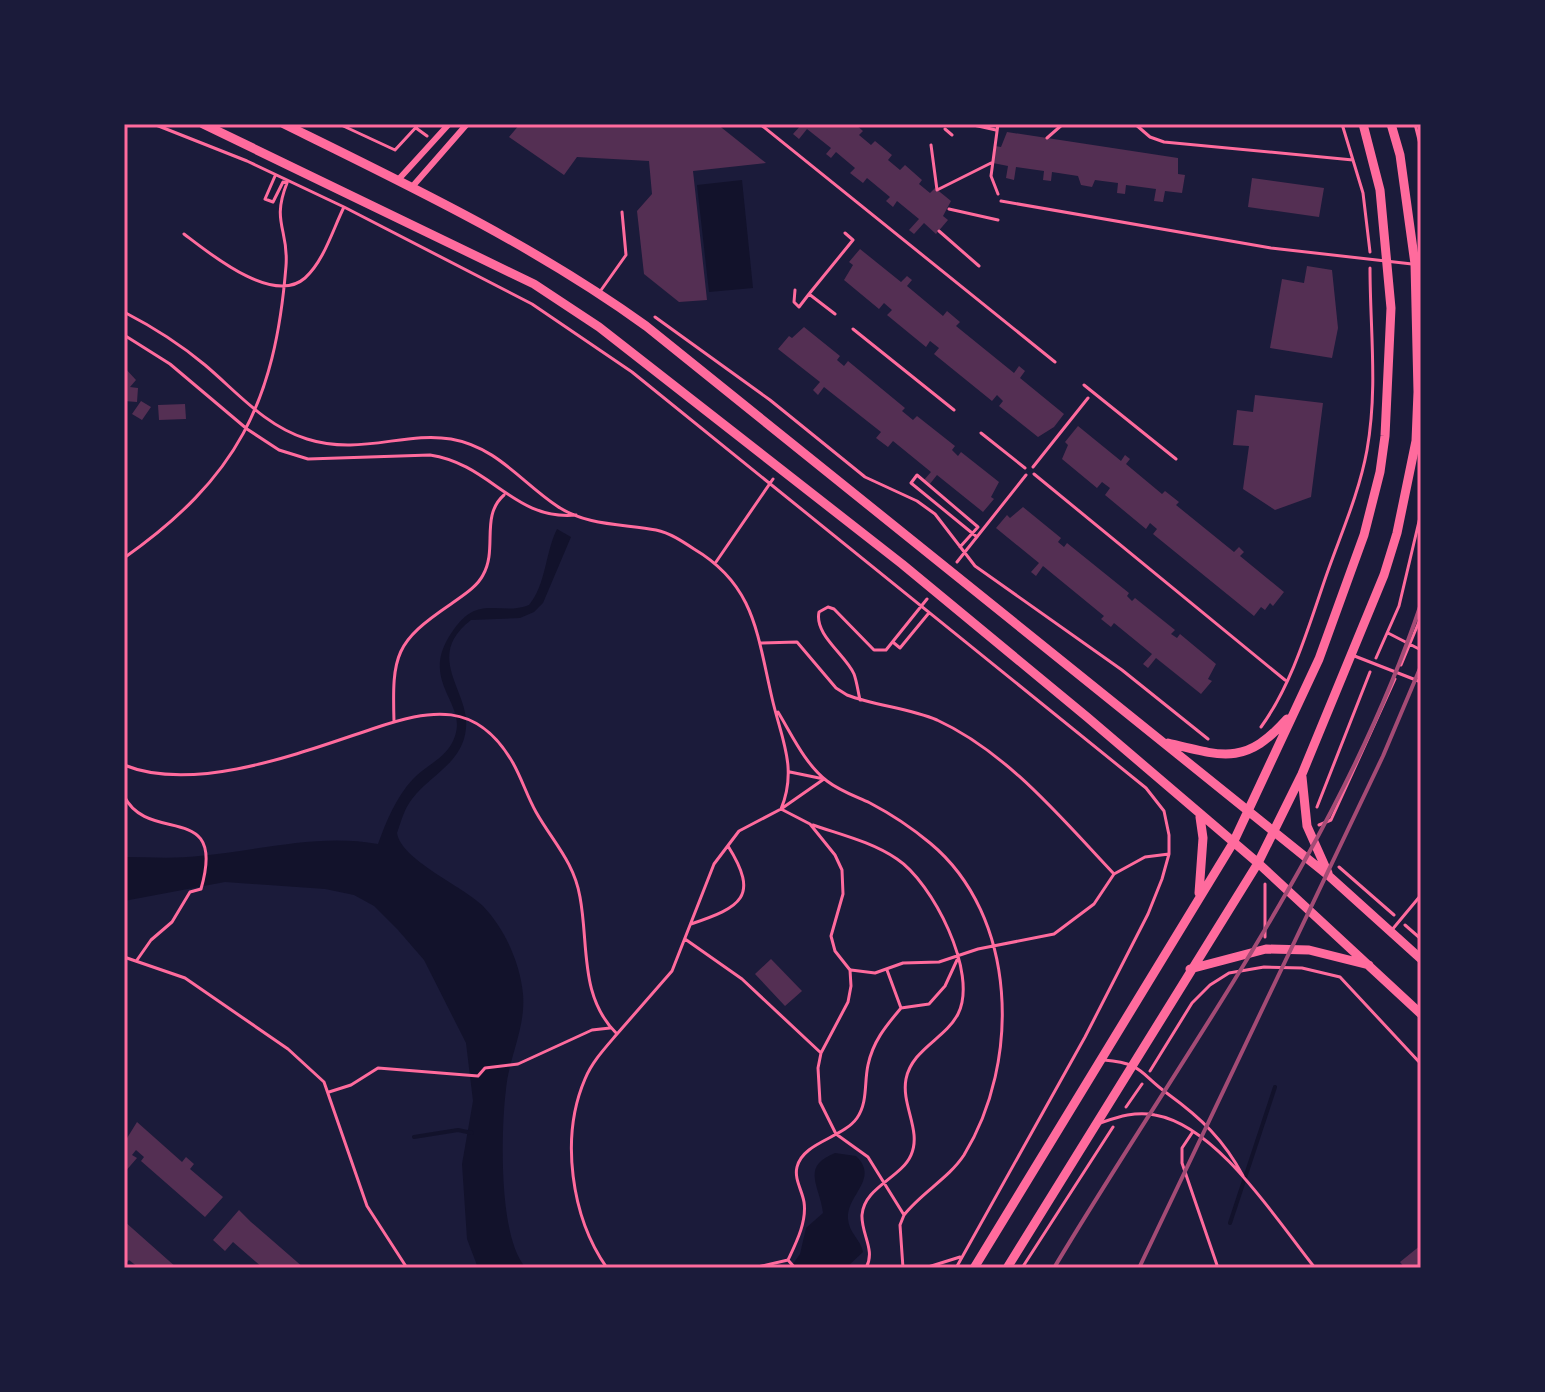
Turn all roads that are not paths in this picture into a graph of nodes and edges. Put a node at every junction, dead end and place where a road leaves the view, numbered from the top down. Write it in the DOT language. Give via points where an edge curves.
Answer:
graph roads {
  1 [pos="203,124"];
  2 [pos="284,124"];
  3 [pos="449,124"];
  4 [pos="467,124"];
  5 [pos="760,124"];
  6 [pos="1363,124"];
  7 [pos="1391,124"];
  8 [pos="398,180"];
  9 [pos="412,187"];
  10 [pos="1001,201"];
  11 [pos="622,212"];
  12 [pos="1388,264"];
  13 [pos="1415,264"];
  14 [pos="599,293"];
  15 [pos="1055,362"];
  16 [pos="1084,385"];
  17 [pos="1176,459"];
  18 [pos="1352,655"];
  19 [pos="1421,682"];
  20 [pos="1296,709"];
  21 [pos="1165,742"];
  22 [pos="1302,774"];
  23 [pos="1248,811"];
  24 [pos="1199,815"];
  25 [pos="1274,832"];
  26 [pos="1233,843"];
  27 [pos="1258,863"];
  28 [pos="1329,876"];
  29 [pos="1421,895"];
  30 [pos="1199,897"];
  31 [pos="1391,931"];
  32 [pos="1421,959"];
  33 [pos="1371,965"];
  34 [pos="1190,969"];
  35 [pos="1421,1014"];
  36 [pos="1102,1060"];
  37 [pos="1132,1064"];
  38 [pos="1092,1126"];
  39 [pos="1193,1132"];
  40 [pos="1247,1183"];
  41 [pos="974,1268"];
  42 [pos="1007,1268"];
  43 [pos="1218,1268"];
  44 [pos="1315,1268"];
  1 -- 24 [label="main road" via="534,284 661,373 965,615"];
  2 -- 8 [label="main road"];
  3 -- 8 [label="street"];
  4 -- 9 [label="street"];
  5 -- 15 [label="lane"];
  6 -- 12 [label="main road" via="1380,190"];
  7 -- 13 [label="main road"];
  8 -- 9 [label="main road"];
  9 -- 14 [label="main road"];
  10 -- 12 [label="lane"];
  11 -- 14 [label="lane" via="626,255"];
  12 -- 13 [label="lane"];
  12 -- 20 [label="main road" via="1391,354 1380,472 1336,616"];
  13 -- 18 [label="main road" via="1416,441 1397,533"];
  14 -- 21 [label="main road"];
  16 -- 17 [label="lane"];
  18 -- 19 [label="lane"];
  18 -- 22 [label="main road"];
  20 -- 21 [label="main road" via="1264,744 1238,753 1210,753"];
  20 -- 23 [label="main road"];
  21 -- 23 [label="main road"];
  22 -- 25 [label="main road"];
  22 -- 28 [label="main road" via="1307,826"];
  23 -- 25 [label="main road"];
  23 -- 26 [label="main road"];
  24 -- 26 [label="main road"];
  24 -- 30 [label="main road"];
  25 -- 27 [label="main road"];
  25 -- 28 [label="main road"];
  26 -- 27 [label="main road"];
  26 -- 30 [label="main road"];
  27 -- 33 [label="main road"];
  27 -- 34 [label="main road"];
  28 -- 31 [label="main road"];
  29 -- 31 [label="lane"];
  30 -- 36 [label="main road"];
  31 -- 32 [label="main road"];
  33 -- 34 [label="main road" via="1309,950 1266,949"];
  33 -- 35 [label="main road"];
  34 -- 37 [label="main road"];
  36 -- 37 [label="lane"];
  36 -- 41 [label="main road"];
  37 -- 38 [label="main road"];
  37 -- 40 [label="lane" via="1197,1114 1235,1159"];
  38 -- 39 [label="lane" via="1138,1113 1157,1115"];
  38 -- 42 [label="main road"];
  39 -- 40 [label="lane"];
  39 -- 43 [label="lane" via="1181,1156"];
  40 -- 44 [label="lane"];
}
